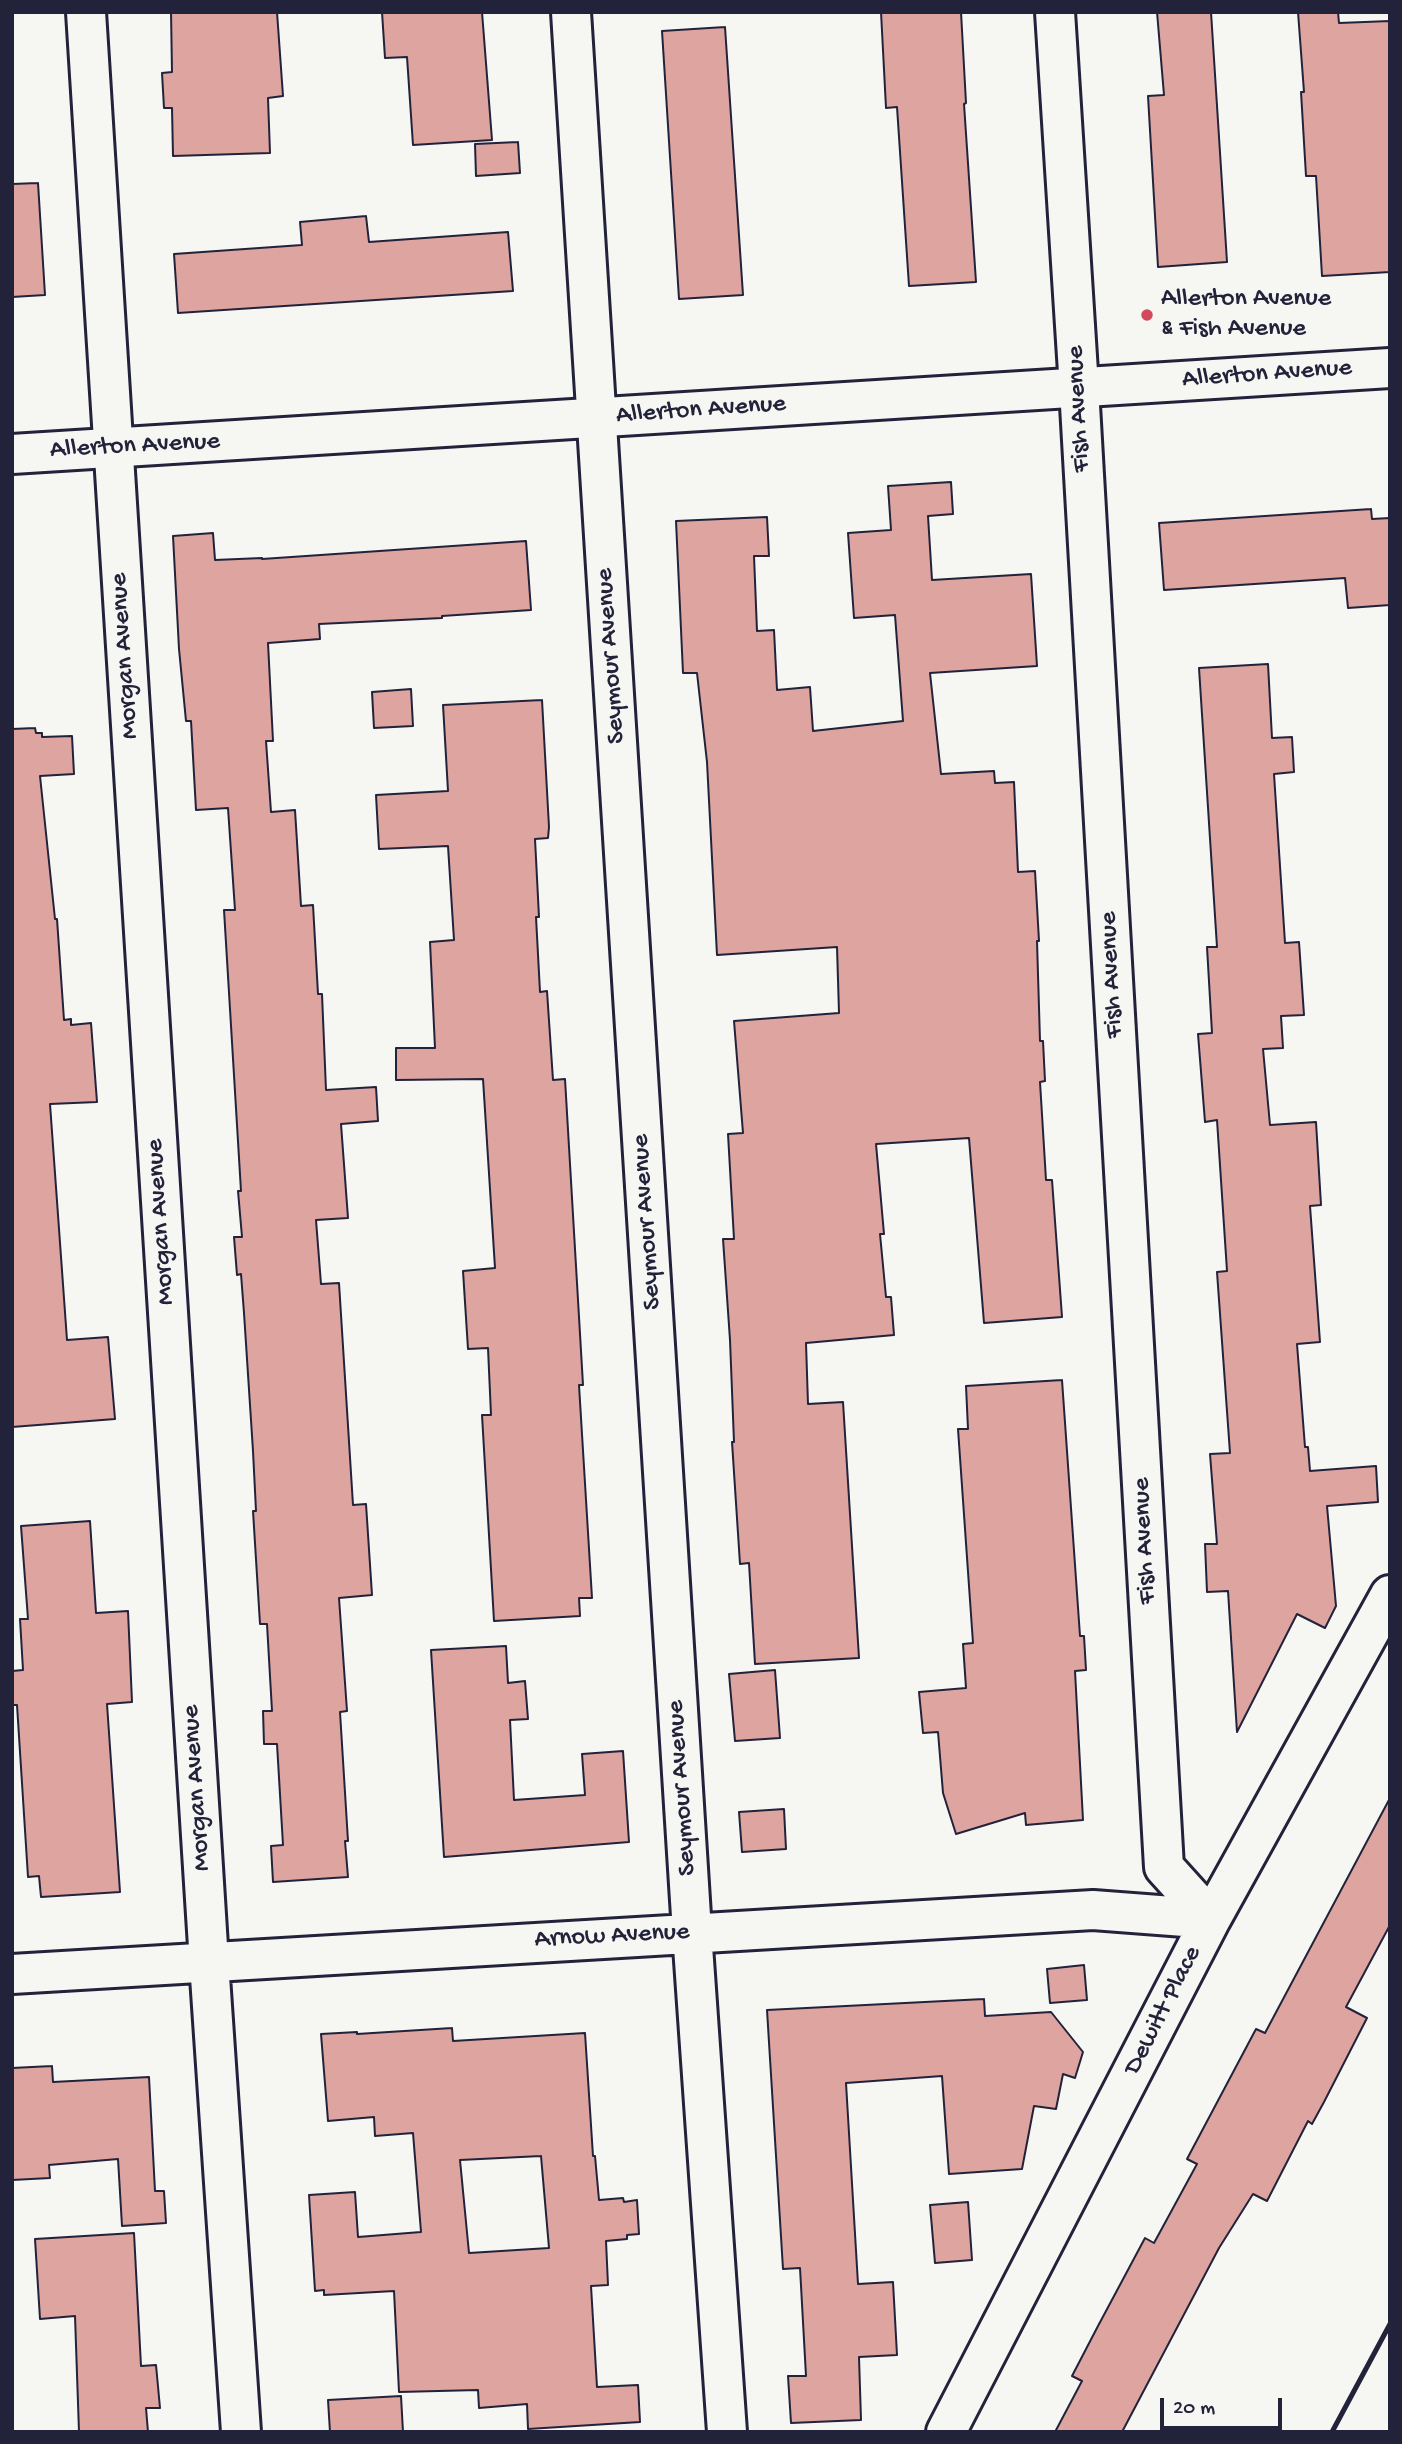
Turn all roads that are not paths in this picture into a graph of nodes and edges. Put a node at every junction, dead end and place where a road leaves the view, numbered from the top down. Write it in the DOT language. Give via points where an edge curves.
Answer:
graph roads {
  1 [pos="86,12"];
  2 [pos="571,12"];
  3 [pos="1055,12"];
  4 [pos="1390,368"];
  5 [pos="1079,387"];
  6 [pos="597,418"];
  7 [pos="113,448"];
  8 [pos="12,454"];
  9 [pos="1390,1595"];
  10 [pos="1211,1919"];
  11 [pos="692,1932"];
  12 [pos="209,1962"];
  13 [pos="12,1974"];
  14 [pos="241,2432"];
  15 [pos="727,2432"];
  16 [pos="946,2432"];
  1 -- 7 [label="street, Morgan Avenue"];
  2 -- 6 [label="street, Seymour Avenue"];
  3 -- 5 [label="street, Fish Avenue"];
  4 -- 5 [label="street, Allerton Avenue"];
  5 -- 6 [label="street, Allerton Avenue"];
  5 -- 10 [label="street, Fish Avenue" via="1164,1867"];
  6 -- 7 [label="street, Allerton Avenue"];
  6 -- 11 [label="street, Seymour Avenue"];
  7 -- 8 [label="street, Allerton Avenue"];
  7 -- 12 [label="street, Morgan Avenue"];
  9 -- 10 [label="street, Dewitt Place"];
  10 -- 11 [label="street, Arnow Avenue" via="1093,1910"];
  10 -- 16 [label="street, Dewitt Place"];
  11 -- 12 [label="street, Arnow Avenue"];
  11 -- 15 [label="street, Seymour Avenue"];
  12 -- 13 [label="street, Arnow Avenue"];
  12 -- 14 [label="street, Morgan Avenue"];
}
